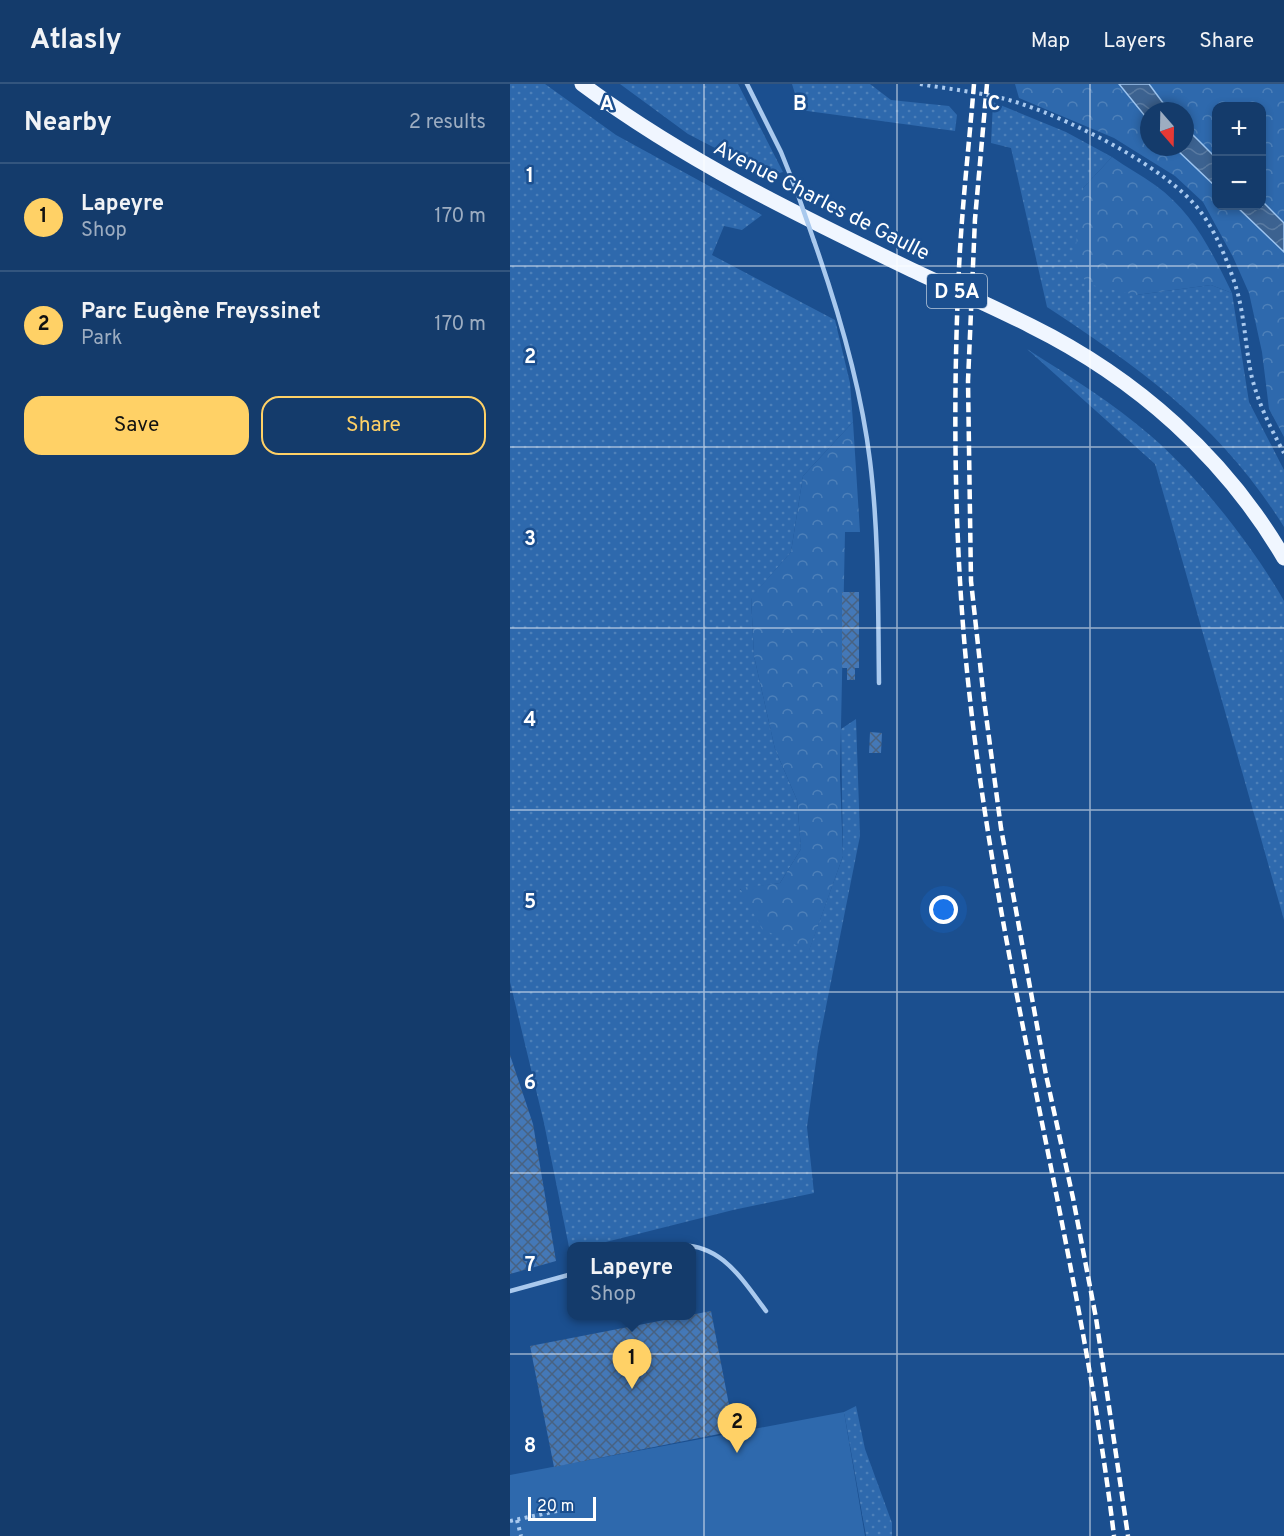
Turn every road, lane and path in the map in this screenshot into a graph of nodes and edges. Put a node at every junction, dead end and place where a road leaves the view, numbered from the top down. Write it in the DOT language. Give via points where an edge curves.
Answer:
graph roads {
  1 [pos="582,84"];
  2 [pos="747,84"];
  3 [pos="920,84"];
  4 [pos="1284,453"];
  5 [pos="1284,558"];
  6 [pos="879,683"];
  7 [pos="696,1247"];
  8 [pos="567,1275"];
  9 [pos="510,1291"];
  10 [pos="766,1311"];
  11 [pos="557,1511"];
  12 [pos="517,1520"];
  13 [pos="510,1521"];
  14 [pos="521,1536"];
  1 -- 5 [label="main road, Avenue Charles de Gaulle / D 5A" via="710,168 1033,326 1099,365 1135,390 1197,444 1245,500"];
  2 -- 6 [label="lane, bridge" via="778,144 814,241 848,351 870,460"];
  3 -- 4 [label="path" via="1003,99 1063,121 1164,178 1200,211 1222,249 1236,286 1252,377 1261,407"];
  7 -- 10 [label="lane" via="713,1251 734,1268"];
  8 -- 9 [label="lane"];
  11 -- 12 [label="path"];
  12 -- 13 [label="path"];
  12 -- 14 [label="path"];
}
